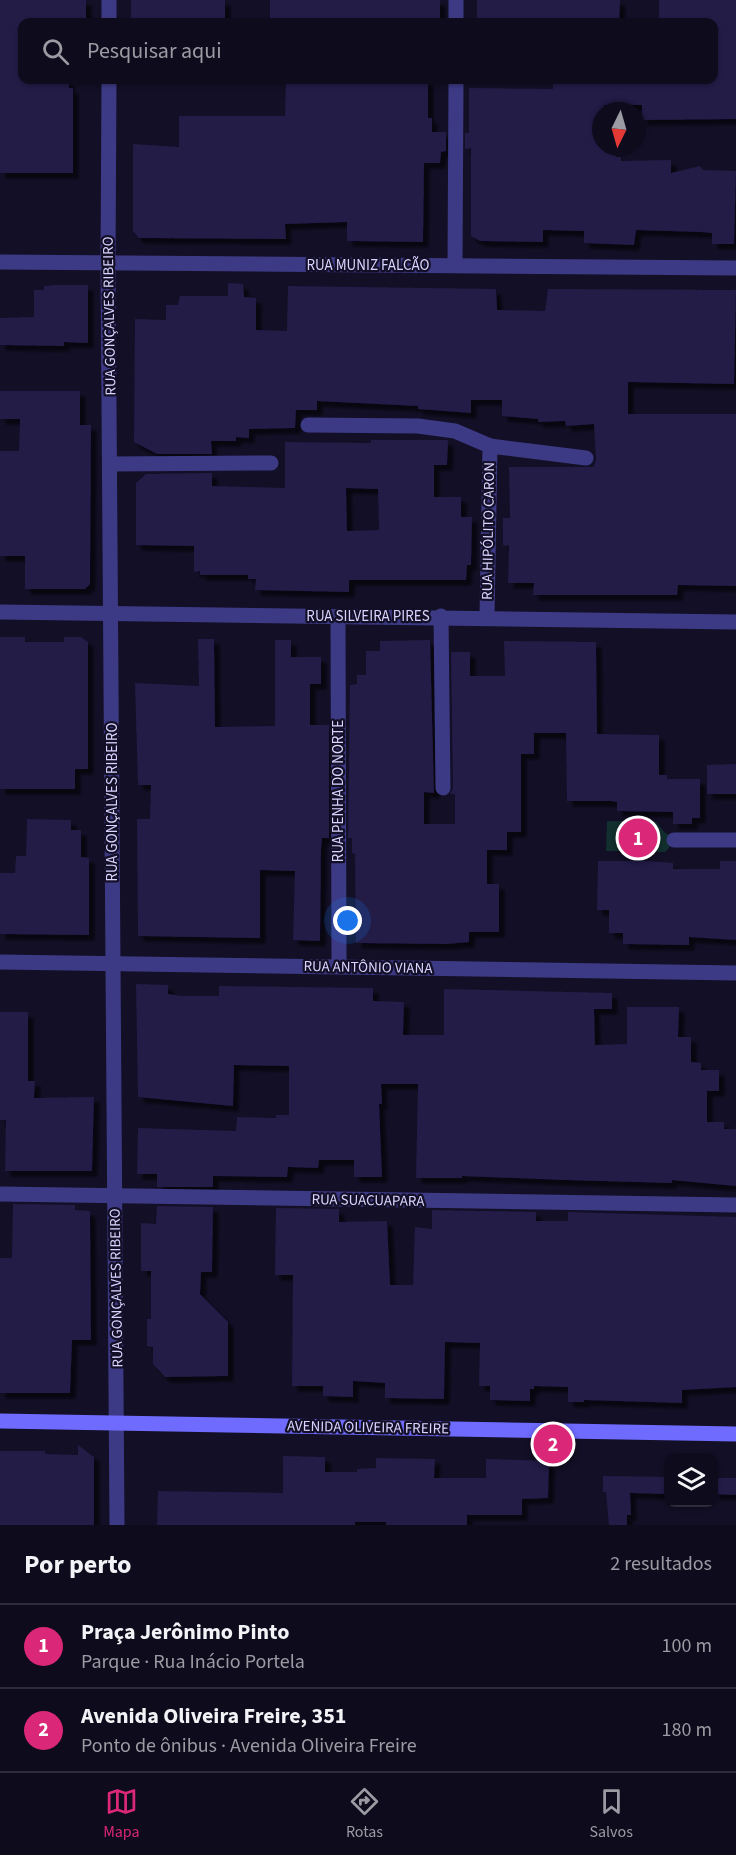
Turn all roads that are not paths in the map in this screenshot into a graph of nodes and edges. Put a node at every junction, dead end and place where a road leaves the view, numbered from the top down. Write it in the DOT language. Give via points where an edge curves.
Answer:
graph roads {
  1 [pos="109,0"];
  2 [pos="456,0"];
  3 [pos="109,18"];
  4 [pos="456,18"];
  5 [pos="109,84"];
  6 [pos="456,84"];
  7 [pos="0,262"];
  8 [pos="108,264"];
  9 [pos="455,265"];
  10 [pos="736,268"];
  11 [pos="308,425"];
  12 [pos="490,446"];
  13 [pos="586,458"];
  14 [pos="110,464"];
  15 [pos="271,464"];
  16 [pos="0,612"];
  17 [pos="111,614"];
  18 [pos="338,616"];
  19 [pos="441,616"];
  20 [pos="487,617"];
  21 [pos="736,622"];
  22 [pos="443,788"];
  23 [pos="674,840"];
  24 [pos="736,840"];
  25 [pos="0,962"];
  26 [pos="113,964"];
  27 [pos="339,966"];
  28 [pos="736,973"];
  29 [pos="0,1194"];
  30 [pos="115,1197"];
  31 [pos="736,1204"];
  32 [pos="0,1421"];
  33 [pos="117,1422"];
  34 [pos="736,1434"];
  35 [pos="117,1525"];
  1 -- 3 [label="street"];
  2 -- 4 [label="street"];
  5 -- 8 [label="street, RUA GONÇALVES RIBEIRO"];
  6 -- 9 [label="street"];
  7 -- 8 [label="street, RUA MUNIZ FALCÃO"];
  8 -- 9 [label="street, RUA MUNIZ FALCÃO"];
  8 -- 14 [label="street, RUA GONÇALVES RIBEIRO"];
  9 -- 10 [label="street, RUA MUNIZ FALCÃO"];
  11 -- 12 [label="street, RUA HIPÓLITO CARON" via="418,426 455,431"];
  12 -- 13 [label="street, RUA HIPÓLITO CARON"];
  12 -- 20 [label="street, RUA HIPÓLITO CARON"];
  14 -- 15 [label="street"];
  14 -- 17 [label="street, RUA GONÇALVES RIBEIRO"];
  16 -- 17 [label="street, RUA SILVEIRA PIRES"];
  17 -- 18 [label="street, RUA SILVEIRA PIRES"];
  17 -- 26 [label="street, RUA GONÇALVES RIBEIRO"];
  18 -- 19 [label="street, RUA SILVEIRA PIRES"];
  18 -- 27 [label="street, RUA PENHA DO NORTE"];
  19 -- 20 [label="street, RUA SILVEIRA PIRES"];
  19 -- 22 [label="street"];
  20 -- 21 [label="street, RUA SILVEIRA PIRES"];
  23 -- 24 [label="street"];
  25 -- 26 [label="street, RUA ANTÔNIO VIANA"];
  26 -- 27 [label="street, RUA ANTÔNIO VIANA"];
  26 -- 30 [label="street, RUA GONÇALVES RIBEIRO"];
  27 -- 28 [label="street, RUA ANTÔNIO VIANA"];
  29 -- 30 [label="street, RUA SUACUAPARA"];
  30 -- 31 [label="street, RUA SUACUAPARA"];
  30 -- 33 [label="street, RUA GONÇALVES RIBEIRO"];
  32 -- 33 [label="street, AVENIDA OLIVEIRA FREIRE"];
  33 -- 34 [label="street, AVENIDA OLIVEIRA FREIRE"];
  33 -- 35 [label="street, RUA GONÇALVES RIBEIRO"];
}
